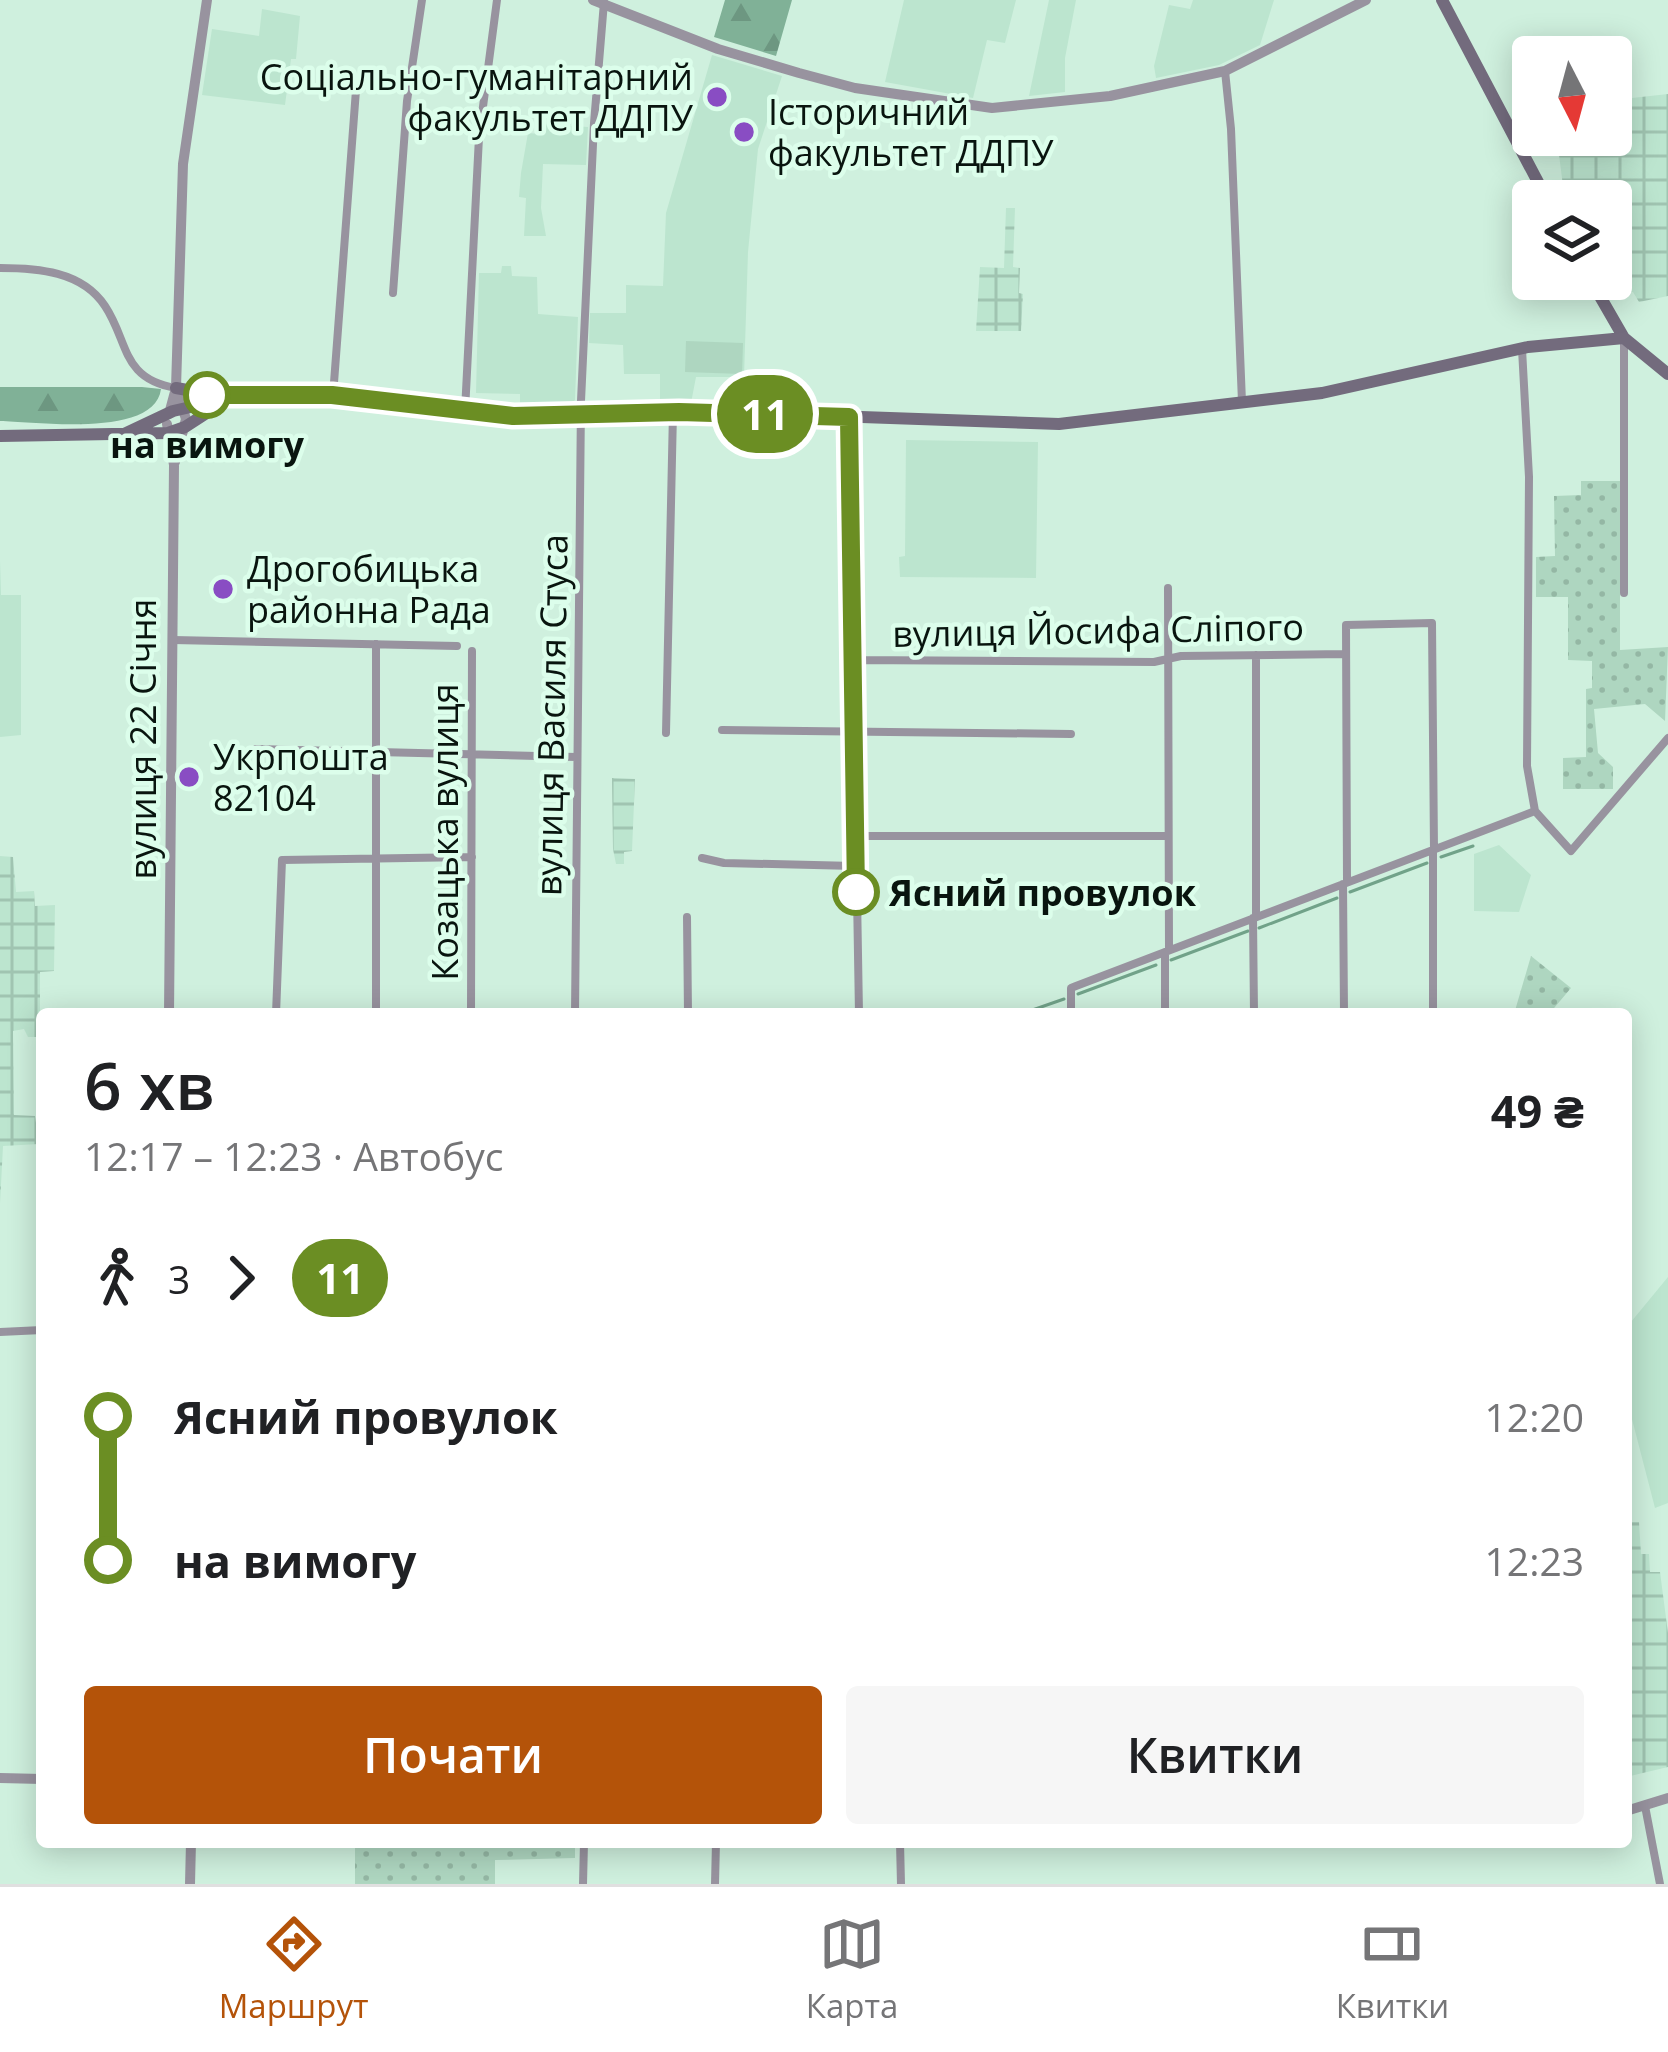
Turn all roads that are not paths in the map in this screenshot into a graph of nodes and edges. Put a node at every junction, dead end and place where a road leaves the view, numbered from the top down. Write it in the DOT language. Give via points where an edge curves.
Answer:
graph roads {
  1 [pos="206,0"];
  2 [pos="422,0"];
  3 [pos="497,0"];
  4 [pos="1366,0"];
  5 [pos="1442,0"];
  6 [pos="601,2"];
  7 [pos="1225,71"];
  8 [pos="356,91"];
  9 [pos="1537,180"];
  10 [pos="0,268"];
  11 [pos="393,293"];
  12 [pos="1602,300"];
  13 [pos="1624,338"];
  14 [pos="1522,349"];
  15 [pos="1668,374"];
  16 [pos="176,388"];
  17 [pos="234,395"];
  18 [pos="332,395"];
  19 [pos="1242,402"];
  20 [pos="673,412"];
  21 [pos="465,413"];
  22 [pos="581,417"];
  23 [pos="849,417"];
  24 [pos="178,421"];
  25 [pos="0,436"];
  26 [pos="120,436"];
  27 [pos="145,436"];
  28 [pos="174,465"];
  29 [pos="1168,588"];
  30 [pos="1624,593"];
  31 [pos="172,640"];
  32 [pos="376,644"];
  33 [pos="457,646"];
  34 [pos="472,651"];
  35 [pos="1346,654"];
  36 [pos="1256,655"];
  37 [pos="1168,659"];
  38 [pos="852,660"];
  39 [pos="722,730"];
  40 [pos="854,732"];
  41 [pos="666,734"];
  42 [pos="1072,734"];
  43 [pos="1668,738"];
  44 [pos="256,749"];
  45 [pos="375,751"];
  46 [pos="472,755"];
  47 [pos="575,757"];
  48 [pos="1535,811"];
  49 [pos="855,836"];
  50 [pos="1167,836"];
  51 [pos="1433,850"];
  52 [pos="375,857"];
  53 [pos="472,857"];
  54 [pos="702,858"];
  55 [pos="855,866"];
  56 [pos="1345,883"];
  57 [pos="687,916"];
  58 [pos="1255,918"];
  59 [pos="1167,951"];
  60 [pos="169,1008"];
  61 [pos="276,1008"];
  62 [pos="376,1008"];
  63 [pos="471,1008"];
  64 [pos="574,1008"];
  65 [pos="688,1008"];
  66 [pos="859,1008"];
  67 [pos="1071,1008"];
  68 [pos="1165,1008"];
  69 [pos="1254,1008"];
  70 [pos="1344,1008"];
  71 [pos="1433,1008"];
  72 [pos="36,1330"];
  73 [pos="0,1332"];
  74 [pos="0,1778"];
  75 [pos="36,1778"];
  76 [pos="1668,1798"];
  77 [pos="1645,1806"];
  78 [pos="1632,1809"];
  79 [pos="191,1848"];
  80 [pos="584,1848"];
  81 [pos="716,1848"];
  82 [pos="900,1848"];
  83 [pos="190,1884"];
  84 [pos="583,1884"];
  85 [pos="716,1884"];
  86 [pos="901,1884"];
  87 [pos="1660,1884"];
  1 -- 16 [label="street" via="183,164"];
  2 -- 11 [label="street"];
  3 -- 21 [label="street" via="479,137"];
  4 -- 7 [label="street"];
  5 -- 9 [label="main road"];
  6 -- 7 [label="street" via="799,74 974,107 1094,98"];
  6 -- 22 [label="street, вулиця Василя Стуса"];
  7 -- 19 [label="street"];
  8 -- 18 [label="street"];
  10 -- 16 [label="street" via="41,269 81,284 106,307 133,365"];
  12 -- 13 [label="main road"];
  13 -- 14 [label="main road"];
  13 -- 15 [label="main road"];
  13 -- 30 [label="street"];
  14 -- 19 [label="main road" via="1322,393"];
  14 -- 48 [label="street" via="1527,766"];
  16 -- 17 [label="main road"];
  16 -- 24 [label="street"];
  17 -- 18 [label="main road"];
  17 -- 24 [label="main road"];
  18 -- 21 [label="main road"];
  19 -- 23 [label="main road" via="1059,424"];
  20 -- 22 [label="main road"];
  20 -- 23 [label="main road"];
  20 -- 41 [label="street"];
  21 -- 22 [label="main road"];
  22 -- 47 [label="street, вулиця Василя Стуса"];
  23 -- 38 [label="street"];
  24 -- 26 [label="main road"];
  24 -- 27 [label="main road"];
  24 -- 28 [label="street, вулиця 22 Січня"];
  25 -- 26 [label="main road"];
  26 -- 27 [label="main road"];
  27 -- 28 [label="street"];
  28 -- 31 [label="street, вулиця 22 Січня"];
  29 -- 37 [label="street"];
  31 -- 32 [label="street"];
  31 -- 60 [label="street, вулиця 22 Січня"];
  32 -- 33 [label="street"];
  32 -- 45 [label="street"];
  34 -- 46 [label="street, Козацька вулиця"];
  35 -- 36 [label="street, вулиця Йосифа Сліпого"];
  35 -- 51 [label="street, вулиця Йосифа Сліпого" via="1346,625 1432,623"];
  35 -- 56 [label="street"];
  36 -- 37 [label="street, вулиця Йосифа Сліпого"];
  36 -- 58 [label="street"];
  37 -- 38 [label="street, вулиця Йосифа Сліпого"];
  37 -- 50 [label="street"];
  38 -- 40 [label="street"];
  39 -- 40 [label="street"];
  40 -- 42 [label="street"];
  40 -- 49 [label="street"];
  43 -- 48 [label="street" via="1571,851"];
  44 -- 45 [label="street"];
  45 -- 46 [label="street"];
  45 -- 52 [label="street"];
  46 -- 47 [label="street"];
  46 -- 53 [label="street, Козацька вулиця"];
  47 -- 64 [label="street, вулиця Василя Стуса"];
  48 -- 51 [label="street"];
  49 -- 50 [label="street"];
  49 -- 55 [label="street"];
  50 -- 59 [label="street"];
  51 -- 56 [label="street"];
  51 -- 71 [label="street, вулиця Йосифа Сліпого"];
  52 -- 53 [label="street"];
  52 -- 61 [label="street" via="282,860"];
  52 -- 62 [label="street"];
  53 -- 63 [label="street, Козацька вулиця"];
  54 -- 55 [label="street"];
  55 -- 66 [label="street"];
  56 -- 58 [label="street"];
  56 -- 70 [label="street"];
  57 -- 65 [label="street"];
  58 -- 59 [label="street"];
  58 -- 69 [label="street"];
  59 -- 67 [label="street" via="1071,988"];
  59 -- 68 [label="street"];
  72 -- 73 [label="street"];
  74 -- 75 [label="street"];
  76 -- 77 [label="street"];
  77 -- 78 [label="street"];
  77 -- 87 [label="street"];
  79 -- 83 [label="street"];
  80 -- 84 [label="street"];
  81 -- 85 [label="street"];
  82 -- 86 [label="street"];
}
